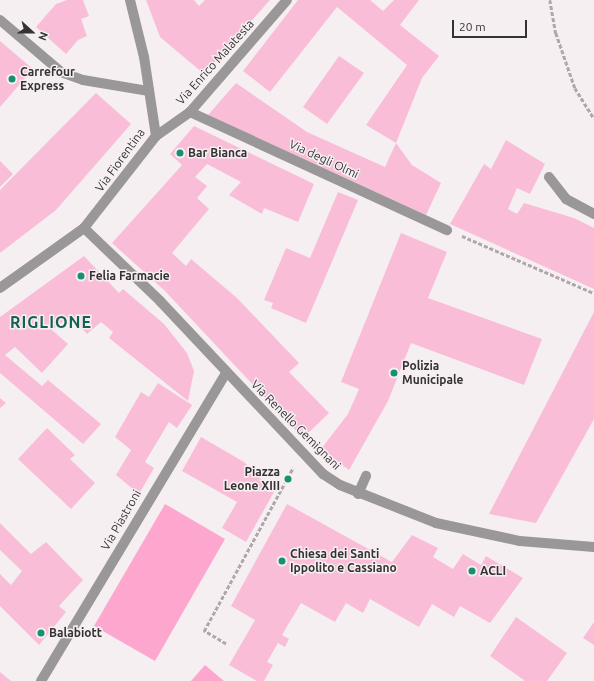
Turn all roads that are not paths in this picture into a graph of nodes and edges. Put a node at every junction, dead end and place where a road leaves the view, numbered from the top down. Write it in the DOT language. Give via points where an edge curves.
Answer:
graph roads {
  1 [pos="130,0"];
  2 [pos="288,0"];
  3 [pos="0,20"];
  4 [pos="149,91"];
  5 [pos="190,112"];
  6 [pos="156,136"];
  7 [pos="549,177"];
  8 [pos="594,214"];
  9 [pos="84,228"];
  10 [pos="447,230"];
  11 [pos="0,288"];
  12 [pos="226,373"];
  13 [pos="366,476"];
  14 [pos="358,494"];
  15 [pos="594,547"];
  16 [pos="41,681"];
  1 -- 4 [label="street, Via Fiorentina"];
  2 -- 5 [label="street, Via Enrico Malatesta"];
  3 -- 4 [label="street" via="61,72 83,80"];
  4 -- 6 [label="street, Via Fiorentina"];
  5 -- 6 [label="street, Via Enrico Malatesta"];
  5 -- 10 [label="street, Via degli Olmi"];
  6 -- 9 [label="street, Via Fiorentina"];
  7 -- 8 [label="street" via="566,199"];
  9 -- 11 [label="street, Via Fiorentina"];
  9 -- 12 [label="street, Via Renello Gemignani" via="160,301"];
  12 -- 14 [label="street, Via Renello Gemignani" via="323,474"];
  12 -- 16 [label="street, Via Piastroni"];
  13 -- 14 [label="street"];
  14 -- 15 [label="street, Via Renello Gemignani" via="450,527 527,542"];
}
